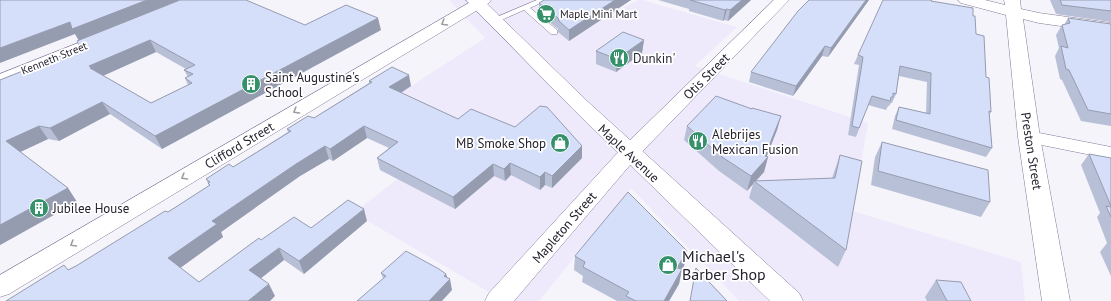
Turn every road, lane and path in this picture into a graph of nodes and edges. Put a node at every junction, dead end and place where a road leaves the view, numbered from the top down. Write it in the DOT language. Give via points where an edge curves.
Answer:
graph roads {
  1 [pos="543,0"];
  2 [pos="782,0"];
  3 [pos="966,0"];
  4 [pos="478,1"];
  5 [pos="1013,6"];
  6 [pos="526,8"];
  7 [pos="494,20"];
  8 [pos="1111,28"];
  9 [pos="116,32"];
  10 [pos="554,32"];
  11 [pos="0,80"];
  12 [pos="1029,137"];
  13 [pos="629,153"];
  14 [pos="1111,153"];
  15 [pos="0,287"];
  16 [pos="498,301"];
  17 [pos="789,301"];
  18 [pos="1056,301"];
  1 -- 6 [label="lane"];
  2 -- 13 [label="street, Otis Street"];
  3 -- 5 [label="street"];
  4 -- 7 [label="street, Maple Avenue"];
  4 -- 15 [label="street, Clifford Street, one-way"];
  5 -- 8 [label="street"];
  5 -- 12 [label="street, Preston Street"];
  6 -- 7 [label="lane"];
  6 -- 10 [label="lane"];
  7 -- 13 [label="street, Maple Avenue"];
  9 -- 11 [label="street, Kenneth Street"];
  12 -- 14 [label="street"];
  12 -- 18 [label="street, Preston Street"];
  13 -- 16 [label="street, Mapleton Street"];
  13 -- 17 [label="street, Maple Avenue"];
}
